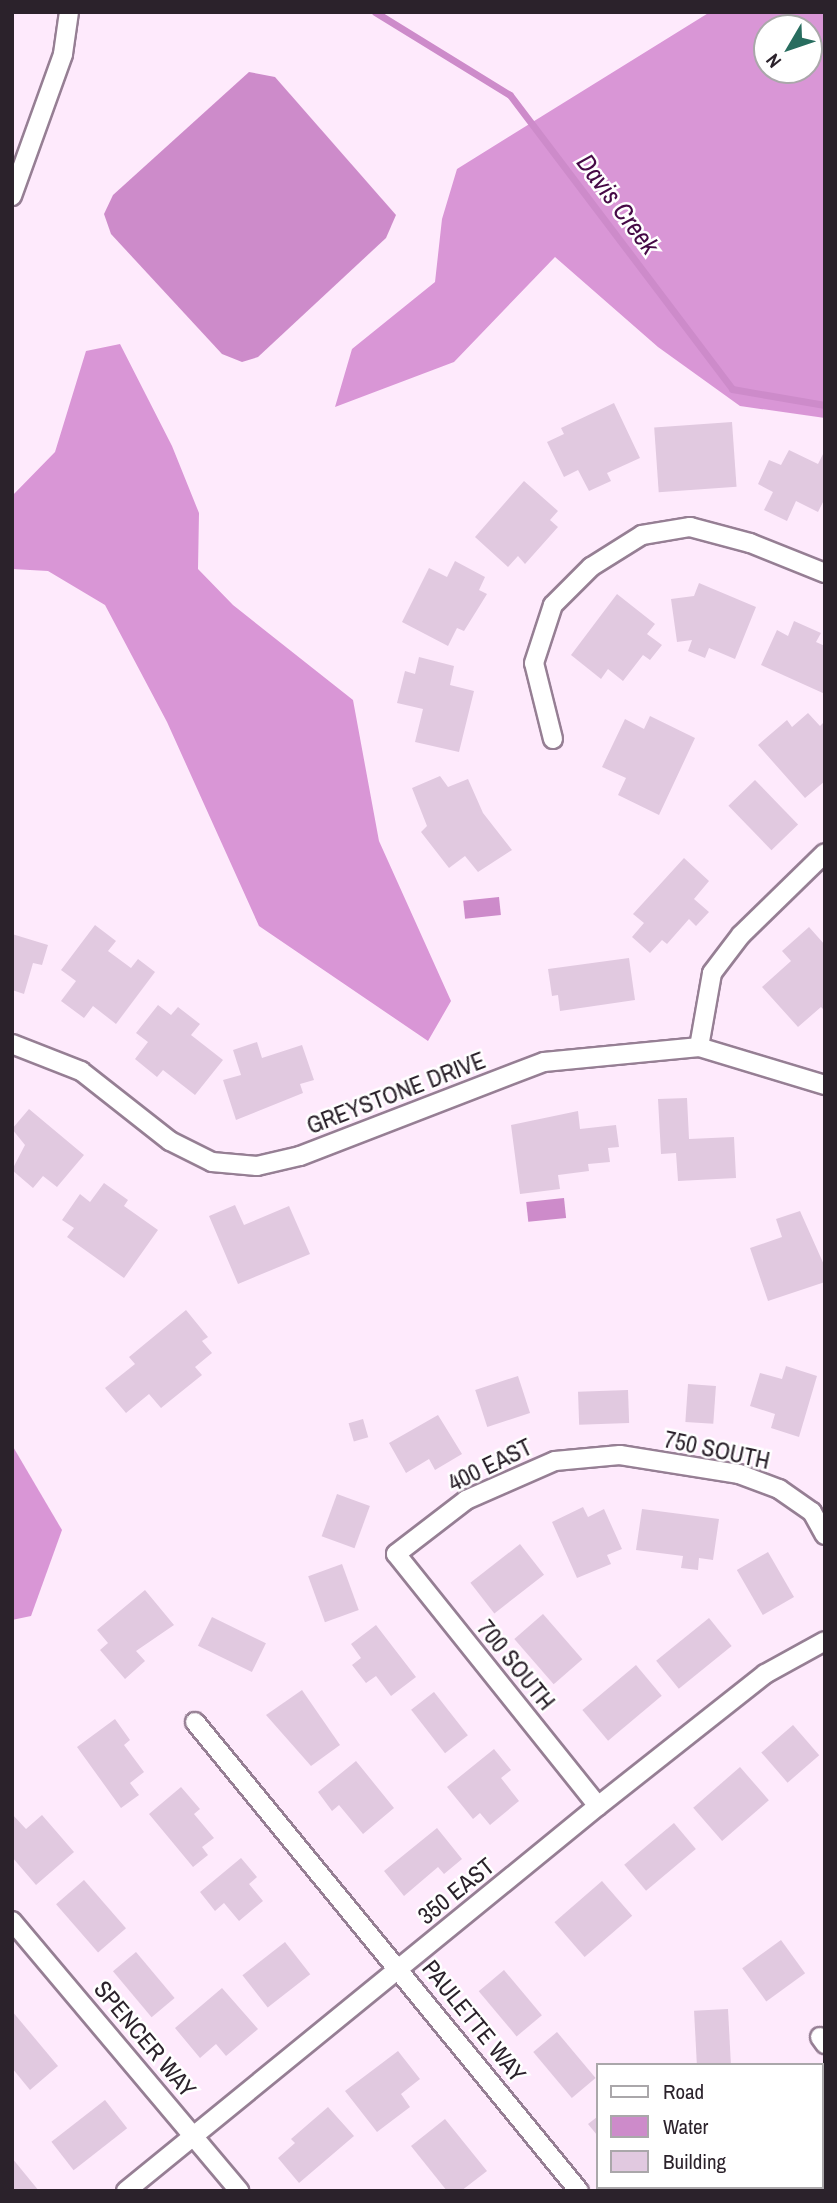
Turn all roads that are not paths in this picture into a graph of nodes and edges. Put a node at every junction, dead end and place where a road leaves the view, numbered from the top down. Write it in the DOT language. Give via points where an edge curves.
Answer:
graph roads {
  1 [pos="69,12"];
  2 [pos="12,197"];
  3 [pos="825,573"];
  4 [pos="553,739"];
  5 [pos="825,853"];
  6 [pos="12,1044"];
  7 [pos="699,1047"];
  8 [pos="825,1085"];
  9 [pos="621,1455"];
  10 [pos="825,1535"];
  11 [pos="396,1554"];
  12 [pos="825,1641"];
  13 [pos="195,1722"];
  14 [pos="598,1806"];
  15 [pos="12,1921"];
  16 [pos="400,1969"];
  17 [pos="194,2136"];
  18 [pos="126,2191"];
  19 [pos="239,2191"];
  20 [pos="579,2191"];
  1 -- 2 [label="street" via="62,54"];
  3 -- 4 [label="street" via="750,543 690,527 642,535 591,567 553,605 534,663"];
  5 -- 7 [label="street" via="741,935 712,973"];
  6 -- 7 [label="street, GREYSTONE DRIVE" via="81,1072 191,1152 212,1162 257,1166 300,1156 544,1062"];
  7 -- 8 [label="street, GREYSTONE DRIVE"];
  9 -- 10 [label="street, 750 SOUTH" via="739,1474 779,1489 812,1512"];
  9 -- 11 [label="street, 400 EAST" via="555,1461 517,1477 466,1500"];
  11 -- 14 [label="street, 700 SOUTH"];
  12 -- 14 [label="street, 350 EAST" via="765,1674"];
  13 -- 16 [label="street, PAULETTE WAY"];
  14 -- 16 [label="street, 350 EAST"];
  15 -- 17 [label="street, SPENCER WAY"];
  16 -- 17 [label="street, 350 EAST"];
  16 -- 20 [label="street, PAULETTE WAY"];
  17 -- 18 [label="street, 350 EAST"];
  17 -- 19 [label="street, SPENCER WAY"];
}
